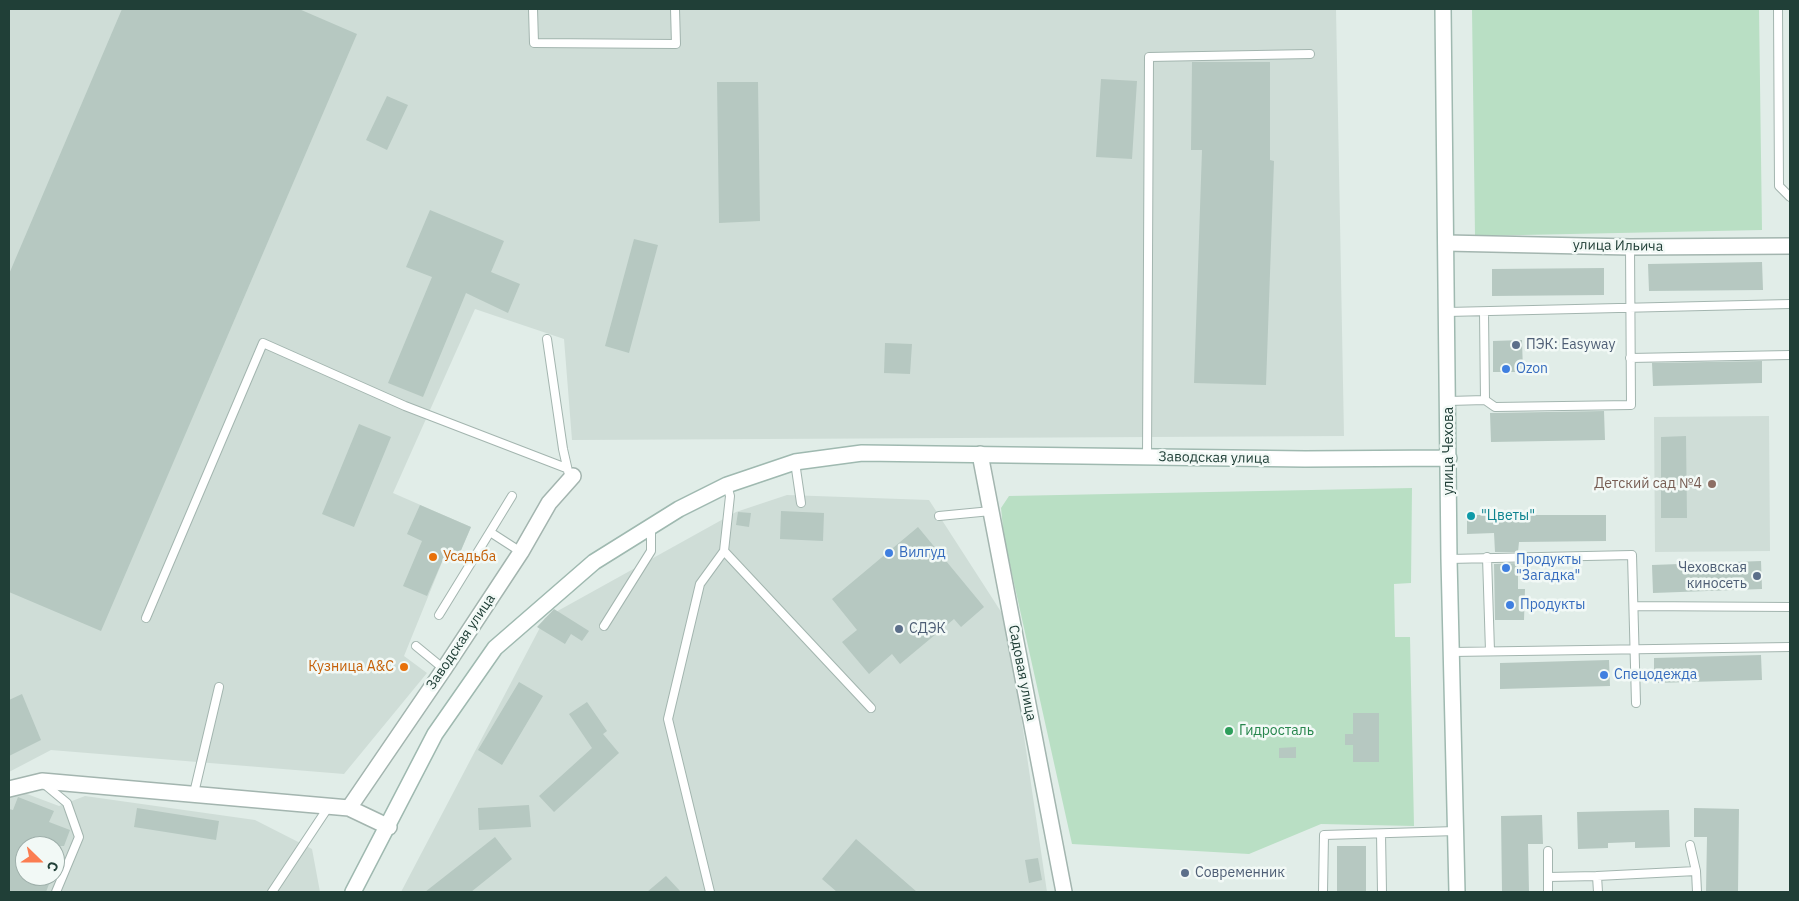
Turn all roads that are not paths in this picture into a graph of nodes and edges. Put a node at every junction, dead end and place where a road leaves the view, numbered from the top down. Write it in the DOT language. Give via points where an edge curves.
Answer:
graph roads {
  1 [pos="533,9"];
  2 [pos="675,9"];
  3 [pos="1443,9"];
  4 [pos="1778,9"];
  5 [pos="1310,54"];
  6 [pos="1790,197"];
  7 [pos="1446,243"];
  8 [pos="1790,246"];
  9 [pos="1630,247"];
  10 [pos="1790,304"];
  11 [pos="1629,308"];
  12 [pos="1447,312"];
  13 [pos="1484,312"];
  14 [pos="547,339"];
  15 [pos="1790,354"];
  16 [pos="1630,358"];
  17 [pos="1485,400"];
  18 [pos="1449,401"];
  19 [pos="980,454"];
  20 [pos="1147,457"];
  21 [pos="1449,458"];
  22 [pos="794,462"];
  23 [pos="570,472"];
  24 [pos="726,485"];
  25 [pos="512,496"];
  26 [pos="801,503"];
  27 [pos="939,516"];
  28 [pos="995,517"];
  29 [pos="651,527"];
  30 [pos="490,532"];
  31 [pos="724,551"];
  32 [pos="521,552"];
  33 [pos="1487,557"];
  34 [pos="1450,559"];
  35 [pos="1634,606"];
  36 [pos="1790,607"];
  37 [pos="439,615"];
  38 [pos="146,618"];
  39 [pos="604,626"];
  40 [pos="416,646"];
  41 [pos="1790,647"];
  42 [pos="1635,650"];
  43 [pos="1490,651"];
  44 [pos="1452,652"];
  45 [pos="444,669"];
  46 [pos="219,687"];
  47 [pos="1636,703"];
  48 [pos="871,708"];
  49 [pos="42,781"];
  50 [pos="9,789"];
  51 [pos="194,793"];
  52 [pos="329,806"];
  53 [pos="349,808"];
  54 [pos="389,827"];
  55 [pos="1456,831"];
  56 [pos="1381,834"];
  57 [pos="1690,845"];
  58 [pos="1548,851"];
  59 [pos="1696,871"];
  60 [pos="1597,876"];
  61 [pos="1548,877"];
  62 [pos="56,892"];
  63 [pos="271,892"];
  64 [pos="353,892"];
  65 [pos="710,892"];
  66 [pos="1064,892"];
  67 [pos="1323,892"];
  68 [pos="1382,892"];
  69 [pos="1457,892"];
  70 [pos="1548,892"];
  71 [pos="1598,892"];
  72 [pos="1698,892"];
  1 -- 2 [label="lane" via="534,42 676,44"];
  3 -- 7 [label="street, улица Чехова"];
  4 -- 6 [label="lane" via="1779,186"];
  5 -- 20 [label="lane" via="1149,57"];
  7 -- 9 [label="street, улица Ильича"];
  7 -- 12 [label="street, улица Чехова"];
  8 -- 9 [label="street, улица Ильича"];
  9 -- 11 [label="lane"];
  10 -- 11 [label="lane"];
  11 -- 13 [label="lane"];
  11 -- 16 [label="lane"];
  12 -- 13 [label="lane"];
  12 -- 18 [label="street, улица Чехова"];
  13 -- 17 [label="lane"];
  14 -- 23 [label="lane"];
  15 -- 16 [label="lane"];
  16 -- 17 [label="lane" via="1631,405 1495,406"];
  17 -- 18 [label="lane"];
  18 -- 21 [label="street, улица Чехова"];
  19 -- 20 [label="street, Заводская улица"];
  19 -- 22 [label="street, Заводская улица" via="862,453"];
  19 -- 28 [label="street, Садовая улица"];
  20 -- 21 [label="street, Заводская улица"];
  21 -- 34 [label="street, улица Чехова"];
  22 -- 24 [label="street, Заводская улица"];
  22 -- 26 [label="lane"];
  23 -- 32 [label="street, Заводская улица"];
  23 -- 38 [label="lane" via="405,406 263,343"];
  24 -- 29 [label="street, Заводская улица"];
  24 -- 31 [label="lane" via="730,496"];
  25 -- 30 [label="lane"];
  27 -- 28 [label="lane"];
  28 -- 66 [label="street, Садовая улица"];
  29 -- 39 [label="lane" via="651,552"];
  29 -- 54 [label="street, Заводская улица" via="594,562 495,648 435,734"];
  30 -- 32 [label="lane"];
  30 -- 37 [label="lane"];
  31 -- 48 [label="lane"];
  31 -- 65 [label="lane" via="700,584 668,719"];
  32 -- 45 [label="street, Заводская улица"];
  33 -- 34 [label="lane"];
  33 -- 35 [label="lane" via="1632,555"];
  33 -- 43 [label="lane"];
  34 -- 44 [label="street, улица Чехова"];
  35 -- 36 [label="lane"];
  35 -- 42 [label="lane"];
  40 -- 45 [label="lane"];
  41 -- 42 [label="lane"];
  42 -- 43 [label="lane"];
  42 -- 47 [label="lane"];
  43 -- 44 [label="lane"];
  44 -- 55 [label="street, улица Чехова"];
  45 -- 53 [label="street, Заводская улица"];
  46 -- 51 [label="lane"];
  49 -- 50 [label="street"];
  49 -- 51 [label="street"];
  49 -- 62 [label="lane" via="67,803 79,838"];
  51 -- 52 [label="street"];
  52 -- 53 [label="street"];
  52 -- 63 [label="lane"];
  53 -- 54 [label="street"];
  54 -- 64 [label="street, Заводская улица"];
  55 -- 56 [label="lane"];
  55 -- 69 [label="street, улица Чехова"];
  56 -- 67 [label="lane" via="1324,835"];
  56 -- 68 [label="lane"];
  57 -- 59 [label="lane"];
  58 -- 61 [label="lane"];
  59 -- 60 [label="lane"];
  59 -- 72 [label="lane"];
  60 -- 61 [label="lane"];
  60 -- 71 [label="lane"];
  61 -- 70 [label="lane"];
}
